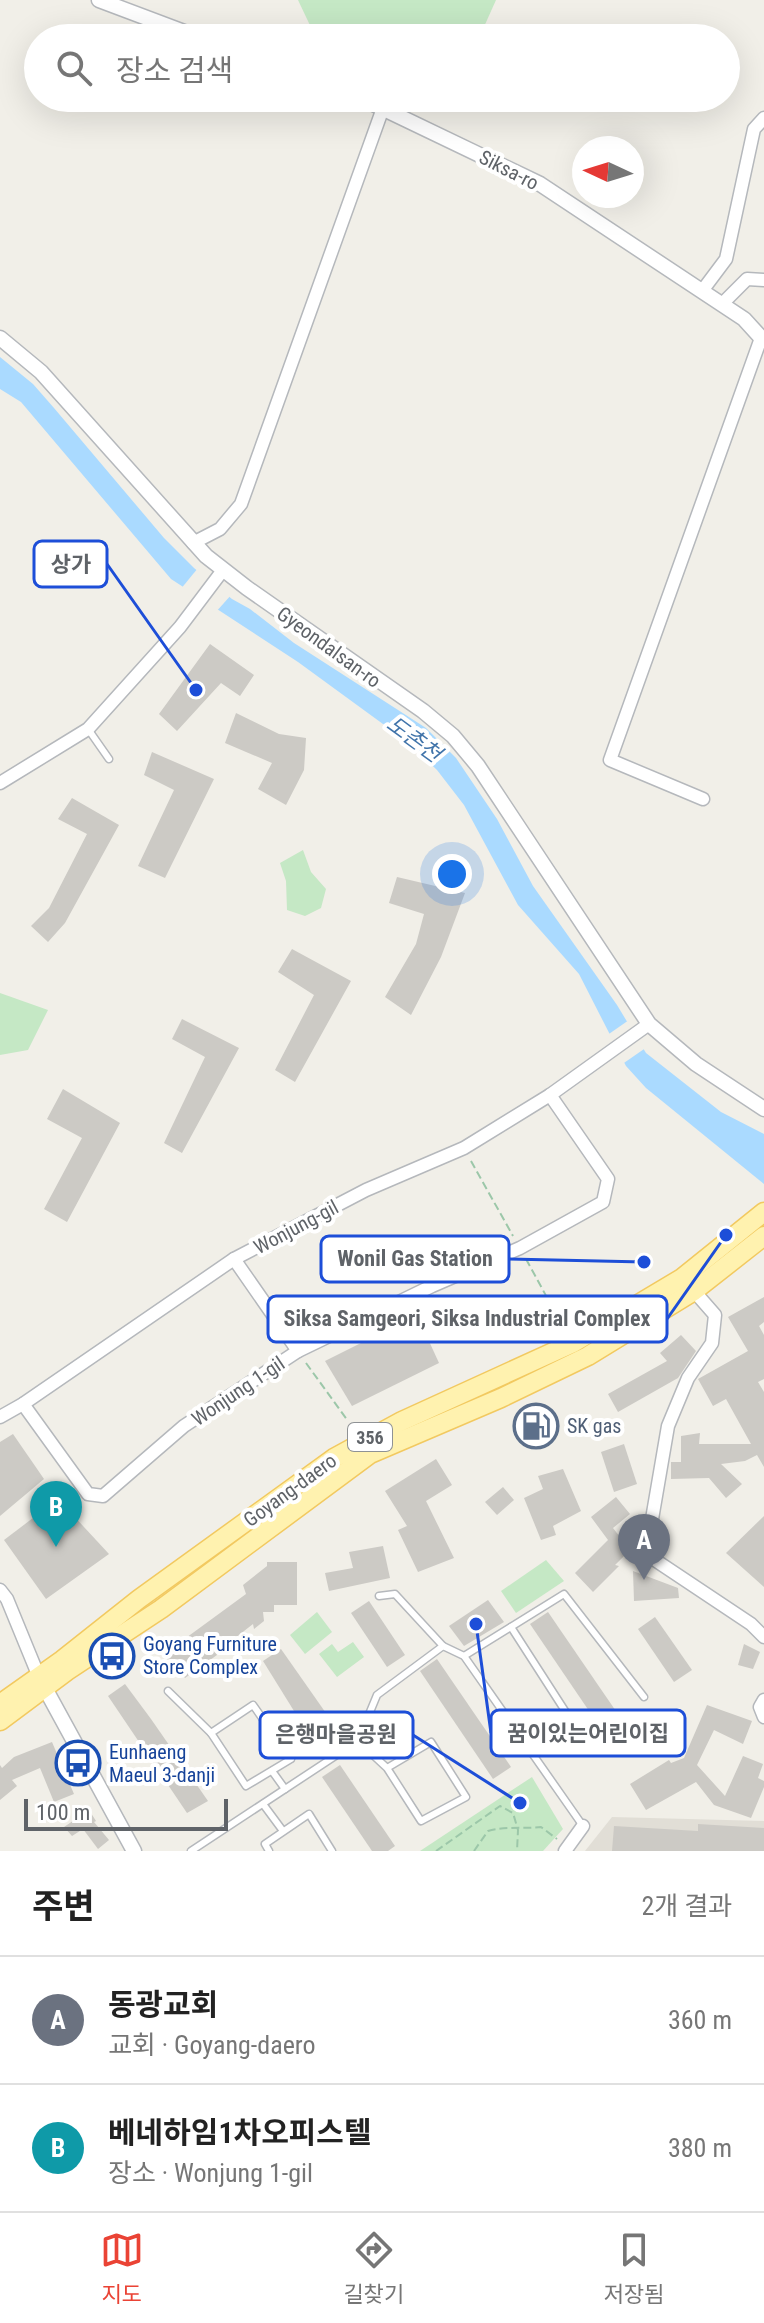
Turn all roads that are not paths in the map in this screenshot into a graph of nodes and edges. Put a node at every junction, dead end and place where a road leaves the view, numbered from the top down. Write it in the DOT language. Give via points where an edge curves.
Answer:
graph roads {
  1 [pos="99,0"];
  2 [pos="163,24"];
  3 [pos="382,112"];
  4 [pos="391,112"];
  5 [pos="764,118"];
  6 [pos="764,280"];
  7 [pos="702,291"];
  8 [pos="722,304"];
  9 [pos="0,338"];
  10 [pos="763,339"];
  11 [pos="193,543"];
  12 [pos="220,574"];
  13 [pos="88,729"];
  14 [pos="109,759"];
  15 [pos="0,783"];
  16 [pos="703,799"];
  17 [pos="645,1028"];
  18 [pos="550,1095"];
  19 [pos="764,1109"];
  20 [pos="764,1212"];
  21 [pos="764,1236"];
  22 [pos="234,1259"];
  23 [pos="694,1291"];
  24 [pos="302,1357"];
  25 [pos="23,1404"];
  26 [pos="0,1417"];
  27 [pos="0,1590"];
  28 [pos="379,1596"];
  29 [pos="511,1627"];
  30 [pos="764,1637"];
  31 [pos="443,1646"];
  32 [pos="464,1656"];
  33 [pos="42,1682"];
  34 [pos="168,1691"];
  35 [pos="644,1697"];
  36 [pos="764,1700"];
  37 [pos="0,1704"];
  38 [pos="764,1717"];
  39 [pos="0,1721"];
  40 [pos="578,1731"];
  41 [pos="211,1733"];
  42 [pos="358,1741"];
  43 [pos="387,1768"];
  44 [pos="272,1771"];
  45 [pos="285,1789"];
  46 [pos="263,1804"];
  47 [pos="583,1826"];
  48 [pos="283,1831"];
  49 [pos="562,1846"];
  50 [pos="134,1851"];
  51 [pos="191,1851"];
  52 [pos="269,1851"];
  53 [pos="332,1851"];
  1 -- 2 [label="street"];
  3 -- 11 [label="street" via="241,504 220,529"];
  4 -- 7 [label="street, Siksa-ro" via="540,184"];
  5 -- 7 [label="street" via="754,129 726,259"];
  6 -- 8 [label="street" via="747,279"];
  7 -- 8 [label="street, Siksa-ro"];
  8 -- 10 [label="street, Siksa-ro"];
  9 -- 11 [label="street, Gyeondalsan-ro" via="41,372"];
  10 -- 16 [label="street" via="610,760"];
  11 -- 12 [label="street, Gyeondalsan-ro"];
  12 -- 13 [label="street"];
  12 -- 17 [label="street, Gyeondalsan-ro" via="423,711 467,751"];
  13 -- 14 [label="lane"];
  13 -- 15 [label="street"];
  17 -- 18 [label="street, Wonjung-gil"];
  17 -- 19 [label="street, Gyeondalsan-ro"];
  18 -- 22 [label="street, Wonjung-gil" via="464,1148 366,1190"];
  18 -- 24 [label="street, Wonjung 1-gil" via="608,1179 603,1202"];
  20 -- 33 [label="main road, Goyang-daero / 356" via="682,1278 573,1343 334,1458 139,1599"];
  21 -- 23 [label="main road, Goyang-daero"];
  22 -- 24 [label="street"];
  22 -- 25 [label="street, Wonjung-gil"];
  23 -- 30 [label="street" via="715,1315 712,1343 688,1378 668,1426 646,1554"];
  23 -- 33 [label="main road, Goyang-daero" via="588,1356 370,1454 161,1609"];
  24 -- 25 [label="street, Wonjung 1-gil" via="184,1426 103,1496 88,1494"];
  25 -- 26 [label="street, Wonjung-gil"];
  27 -- 33 [label="street"];
  28 -- 31 [label="lane" via="395,1594"];
  29 -- 32 [label="lane"];
  29 -- 35 [label="lane" via="564,1594"];
  29 -- 40 [label="lane"];
  31 -- 32 [label="lane"];
  31 -- 42 [label="lane" via="377,1695"];
  32 -- 47 [label="lane"];
  33 -- 37 [label="main road, Goyang-daero / 356"];
  33 -- 39 [label="main road, Goyang-daero"];
  33 -- 50 [label="street"];
  34 -- 41 [label="lane"];
  36 -- 38 [label="street"];
  41 -- 44 [label="lane" via="246,1786"];
  41 -- 44 [label="lane" via="253,1705 291,1759"];
  42 -- 43 [label="lane"];
  42 -- 45 [label="lane"];
  43 -- 43 [label="lane" via="421,1821 466,1797 431,1742"];
  44 -- 45 [label="lane"];
  45 -- 46 [label="lane"];
  46 -- 48 [label="lane"];
  46 -- 51 [label="lane"];
  47 -- 49 [label="street"];
  48 -- 52 [label="lane" via="265,1844"];
  48 -- 53 [label="lane" via="309,1814"];
}
